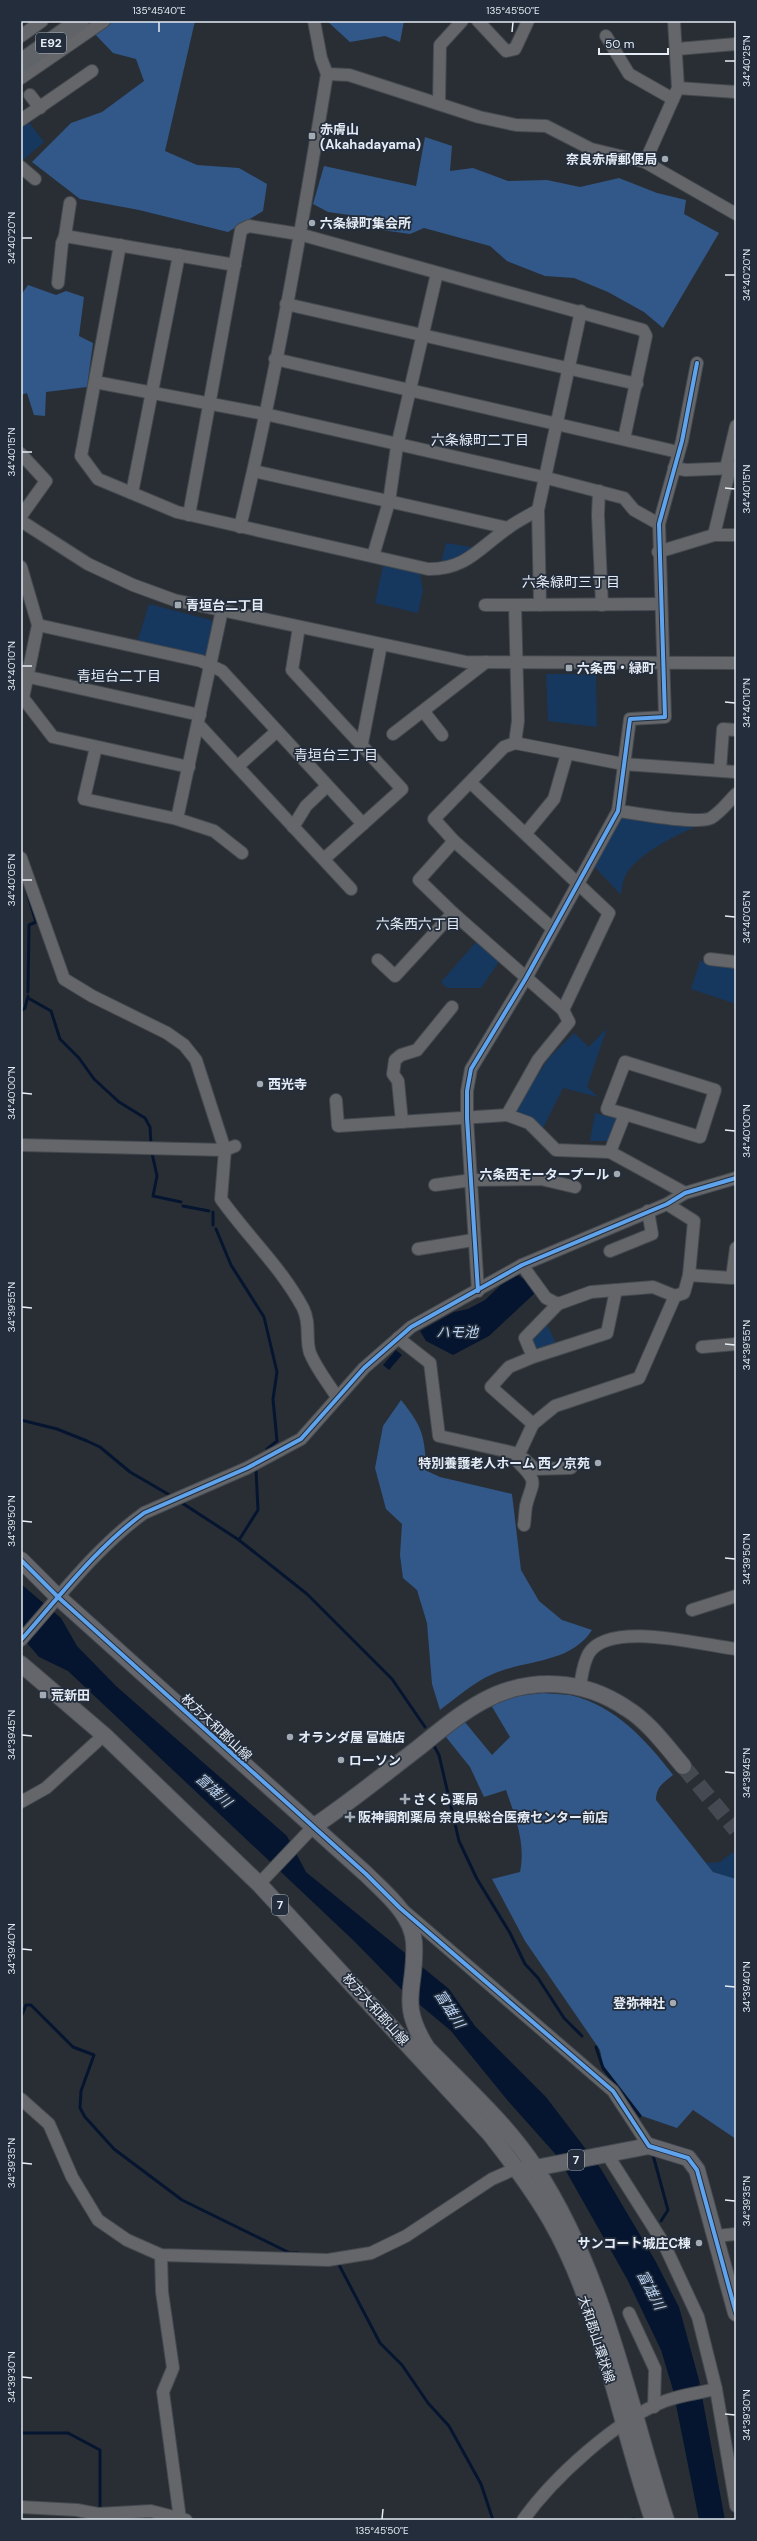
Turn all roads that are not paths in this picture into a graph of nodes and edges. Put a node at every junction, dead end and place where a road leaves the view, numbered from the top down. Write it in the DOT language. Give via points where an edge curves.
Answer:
graph roads {
  1 [pos="42,21"];
  2 [pos="59,21"];
  3 [pos="80,21"];
  4 [pos="104,21"];
  5 [pos="314,21"];
  6 [pos="462,21"];
  7 [pos="478,21"];
  8 [pos="528,21"];
  9 [pos="665,21"];
  10 [pos="675,26"];
  11 [pos="21,36"];
  12 [pos="606,36"];
  13 [pos="736,44"];
  14 [pos="21,48"];
  15 [pos="677,48"];
  16 [pos="21,63"];
  17 [pos="92,71"];
  18 [pos="327,74"];
  19 [pos="21,78"];
  20 [pos="736,92"];
  21 [pos="675,94"];
  22 [pos="30,95"];
  23 [pos="439,104"];
  24 [pos="40,108"];
  25 [pos="21,120"];
  26 [pos="645,162"];
  27 [pos="21,167"];
  28 [pos="35,179"];
  29 [pos="70,203"];
  30 [pos="736,214"];
  31 [pos="299,234"];
  32 [pos="65,236"];
  33 [pos="120,245"];
  34 [pos="178,255"];
  35 [pos="234,265"];
  36 [pos="437,273"];
  37 [pos="58,283"];
  38 [pos="286,304"];
  39 [pos="581,311"];
  40 [pos="422,337"];
  41 [pos="275,359"];
  42 [pos="697,363"];
  43 [pos="568,368"];
  44 [pos="95,382"];
  45 [pos="637,384"];
  46 [pos="150,392"];
  47 [pos="410,392"];
  48 [pos="209,404"];
  49 [pos="265,414"];
  50 [pos="555,424"];
  51 [pos="736,426"];
  52 [pos="624,439"];
  53 [pos="397,446"];
  54 [pos="678,452"];
  55 [pos="21,454"];
  56 [pos="674,468"];
  57 [pos="730,468"];
  58 [pos="254,471"];
  59 [pos="543,477"];
  60 [pos="599,491"];
  61 [pos="132,493"];
  62 [pos="389,502"];
  63 [pos="538,510"];
  64 [pos="189,514"];
  65 [pos="21,516"];
  66 [pos="21,521"];
  67 [pos="659,524"];
  68 [pos="240,528"];
  69 [pos="508,528"];
  70 [pos="736,534"];
  71 [pos="714,535"];
  72 [pos="658,552"];
  73 [pos="373,556"];
  74 [pos="21,567"];
  75 [pos="661,604"];
  76 [pos="515,605"];
  77 [pos="540,605"];
  78 [pos="602,605"];
  79 [pos="485,606"];
  80 [pos="222,610"];
  81 [pos="38,625"];
  82 [pos="299,627"];
  83 [pos="381,645"];
  84 [pos="661,661"];
  85 [pos="486,662"];
  86 [pos="517,663"];
  87 [pos="736,663"];
  88 [pos="210,665"];
  89 [pos="29,677"];
  90 [pos="424,712"];
  91 [pos="199,720"];
  92 [pos="736,730"];
  93 [pos="277,731"];
  94 [pos="393,734"];
  95 [pos="442,735"];
  96 [pos="362,743"];
  97 [pos="515,743"];
  98 [pos="96,747"];
  99 [pos="567,754"];
  100 [pos="623,764"];
  101 [pos="238,766"];
  102 [pos="189,767"];
  103 [pos="720,770"];
  104 [pos="736,772"];
  105 [pos="471,782"];
  106 [pos="327,786"];
  107 [pos="736,794"];
  108 [pos="618,811"];
  109 [pos="177,819"];
  110 [pos="363,824"];
  111 [pos="292,827"];
  112 [pos="526,833"];
  113 [pos="454,841"];
  114 [pos="242,853"];
  115 [pos="21,858"];
  116 [pos="324,859"];
  117 [pos="577,882"];
  118 [pos="351,889"];
  119 [pos="453,913"];
  120 [pos="552,928"];
  121 [pos="710,959"];
  122 [pos="378,960"];
  123 [pos="736,962"];
  124 [pos="526,978"];
  125 [pos="452,1007"];
  126 [pos="563,1010"];
  127 [pos="336,1100"];
  128 [pos="625,1114"];
  129 [pos="507,1115"];
  130 [pos="467,1118"];
  131 [pos="402,1122"];
  132 [pos="21,1145"];
  133 [pos="230,1148"];
  134 [pos="610,1152"];
  135 [pos="736,1178"];
  136 [pos="472,1180"];
  137 [pos="435,1185"];
  138 [pos="575,1187"];
  139 [pos="685,1193"];
  140 [pos="667,1204"];
  141 [pos="648,1211"];
  142 [pos="473,1240"];
  143 [pos="736,1248"];
  144 [pos="418,1249"];
  145 [pos="610,1251"];
  146 [pos="522,1265"];
  147 [pos="689,1276"];
  148 [pos="616,1290"];
  149 [pos="478,1291"];
  150 [pos="675,1296"];
  151 [pos="558,1304"];
  152 [pos="398,1338"];
  153 [pos="736,1344"];
  154 [pos="702,1347"];
  155 [pos="533,1357"];
  156 [pos="337,1397"];
  157 [pos="533,1424"];
  158 [pos="519,1454"];
  159 [pos="571,1468"];
  160 [pos="524,1525"];
  161 [pos="21,1560"];
  162 [pos="736,1596"];
  163 [pos="55,1601"];
  164 [pos="692,1610"];
  165 [pos="21,1640"];
  166 [pos="736,1649"];
  167 [pos="21,1664"];
  168 [pos="580,1686"];
  169 [pos="104,1735"];
  170 [pos="683,1766"];
  171 [pos="21,1802"];
  172 [pos="310,1830"];
  173 [pos="261,1881"];
  174 [pos="400,1908"];
  175 [pos="21,2099"];
  176 [pos="649,2146"];
  177 [pos="608,2154"];
  178 [pos="540,2167"];
  179 [pos="517,2168"];
  180 [pos="736,2234"];
  181 [pos="716,2236"];
  182 [pos="161,2255"];
  183 [pos="629,2313"];
  184 [pos="736,2313"];
  185 [pos="716,2389"];
  186 [pos="660,2404"];
  187 [pos="629,2421"];
  188 [pos="736,2506"];
  189 [pos="21,2507"];
  190 [pos="183,2519"];
  191 [pos="522,2520"];
  192 [pos="653,2520"];
  193 [pos="666,2520"];
  1 -- 11 [label="street"];
  2 -- 14 [label="highway, E92"];
  3 -- 16 [label="highway, E92"];
  4 -- 19 [label="street"];
  5 -- 18 [label="street" via="320,58"];
  6 -- 23 [label="street" via="440,45"];
  7 -- 8 [label="street" via="506,51 515,49"];
  9 -- 10 [label="street"];
  10 -- 15 [label="street"];
  12 -- 21 [label="street" via="629,74"];
  13 -- 15 [label="street"];
  15 -- 21 [label="street"];
  17 -- 24 [label="street"];
  18 -- 23 [label="street" via="350,75"];
  18 -- 31 [label="street"];
  20 -- 21 [label="street"];
  21 -- 26 [label="street"];
  22 -- 24 [label="street"];
  23 -- 26 [label="street" via="498,122 546,126 591,149"];
  24 -- 25 [label="street"];
  26 -- 30 [label="street"];
  27 -- 28 [label="street"];
  29 -- 32 [label="street"];
  31 -- 35 [label="street" via="249,226 241,230"];
  31 -- 36 [label="street"];
  31 -- 38 [label="street"];
  32 -- 33 [label="street"];
  32 -- 37 [label="street"];
  33 -- 34 [label="street"];
  33 -- 44 [label="street"];
  34 -- 35 [label="street"];
  34 -- 46 [label="street"];
  35 -- 48 [label="street"];
  36 -- 39 [label="street"];
  36 -- 40 [label="street"];
  38 -- 40 [label="street"];
  38 -- 41 [label="street"];
  39 -- 43 [label="street"];
  39 -- 45 [label="street" via="643,330 646,336"];
  40 -- 43 [label="street"];
  40 -- 47 [label="street"];
  41 -- 47 [label="street"];
  41 -- 49 [label="street"];
  42 -- 54 [label="street"];
  43 -- 45 [label="street"];
  43 -- 50 [label="street"];
  44 -- 46 [label="street"];
  44 -- 61 [label="street" via="81,456 98,479"];
  45 -- 52 [label="street"];
  46 -- 48 [label="street"];
  46 -- 61 [label="street"];
  47 -- 50 [label="street"];
  47 -- 53 [label="street"];
  48 -- 49 [label="street"];
  48 -- 64 [label="street"];
  49 -- 53 [label="street"];
  49 -- 58 [label="street"];
  50 -- 52 [label="street"];
  50 -- 59 [label="street"];
  51 -- 57 [label="street"];
  52 -- 54 [label="street"];
  53 -- 59 [label="street"];
  53 -- 62 [label="street"];
  54 -- 56 [label="street"];
  55 -- 65 [label="street" via="46,481"];
  56 -- 57 [label="street"];
  56 -- 67 [label="street"];
  57 -- 71 [label="street"];
  58 -- 62 [label="street"];
  58 -- 68 [label="street"];
  59 -- 60 [label="street"];
  59 -- 63 [label="street"];
  60 -- 67 [label="street" via="624,498 634,510"];
  60 -- 78 [label="street"];
  61 -- 64 [label="street" via="176,512"];
  62 -- 69 [label="street"];
  62 -- 73 [label="street"];
  63 -- 69 [label="street"];
  63 -- 77 [label="street"];
  64 -- 68 [label="street"];
  66 -- 80 [label="street" via="88,564 133,585 174,600"];
  67 -- 72 [label="street"];
  68 -- 73 [label="street"];
  69 -- 73 [label="street" via="470,560 441,569 428,569"];
  70 -- 71 [label="street"];
  71 -- 72 [label="street"];
  72 -- 75 [label="street"];
  74 -- 81 [label="street"];
  75 -- 78 [label="street"];
  75 -- 84 [label="street"];
  76 -- 77 [label="street"];
  76 -- 79 [label="street"];
  76 -- 86 [label="street"];
  77 -- 78 [label="street"];
  80 -- 82 [label="street"];
  80 -- 88 [label="street"];
  81 -- 88 [label="street"];
  81 -- 89 [label="street"];
  82 -- 83 [label="street"];
  82 -- 96 [label="street" via="292,670"];
  83 -- 85 [label="street" via="466,662"];
  83 -- 96 [label="street"];
  84 -- 86 [label="street"];
  84 -- 87 [label="street"];
  84 -- 100 [label="street" via="665,717 630,719"];
  85 -- 86 [label="street"];
  85 -- 90 [label="street"];
  86 -- 97 [label="street" via="518,721"];
  88 -- 91 [label="street"];
  88 -- 93 [label="street" via="222,671"];
  89 -- 91 [label="street"];
  89 -- 98 [label="street" via="23,698 53,738"];
  90 -- 94 [label="street"];
  90 -- 95 [label="street"];
  91 -- 101 [label="street"];
  91 -- 102 [label="street"];
  92 -- 103 [label="street" via="722,729"];
  93 -- 101 [label="street"];
  93 -- 106 [label="street"];
  96 -- 110 [label="street" via="402,789"];
  97 -- 99 [label="street"];
  97 -- 105 [label="street" via="504,748"];
  98 -- 102 [label="street"];
  98 -- 109 [label="street" via="84,799"];
  99 -- 100 [label="street"];
  99 -- 112 [label="street" via="554,799"];
  100 -- 103 [label="street"];
  100 -- 108 [label="street"];
  101 -- 111 [label="street"];
  102 -- 109 [label="street"];
  103 -- 104 [label="street"];
  105 -- 112 [label="street"];
  105 -- 113 [label="street" via="434,819"];
  106 -- 110 [label="street"];
  106 -- 111 [label="street" via="306,806"];
  107 -- 108 [label="street" via="721,811 710,818 690,820"];
  108 -- 117 [label="street"];
  109 -- 114 [label="street" via="214,831"];
  110 -- 116 [label="street"];
  111 -- 116 [label="street"];
  112 -- 117 [label="street"];
  113 -- 119 [label="street" via="419,880"];
  113 -- 120 [label="street"];
  115 -- 133 [label="street" via="64,979 92,996 167,1033 184,1045 198,1066"];
  116 -- 118 [label="street"];
  117 -- 120 [label="street"];
  117 -- 126 [label="street" via="609,914"];
  119 -- 122 [label="street" via="396,976"];
  119 -- 124 [label="street"];
  120 -- 124 [label="street"];
  121 -- 123 [label="street"];
  124 -- 126 [label="street"];
  124 -- 130 [label="street" via="471,1069 467,1091"];
  125 -- 131 [label="street" via="417,1050 401,1055 396,1060 393,1074 398,1081"];
  126 -- 129 [label="street" via="569,1022 538,1060"];
  127 -- 131 [label="street" via="338,1126"];
  128 -- 128 [label="street" via="607,1109 625,1062 715,1090 700,1137"];
  128 -- 134 [label="street"];
  129 -- 130 [label="street"];
  129 -- 134 [label="street" via="529,1123 556,1150"];
  130 -- 131 [label="street"];
  130 -- 136 [label="street"];
  132 -- 133 [label="street"];
  133 -- 156 [label="street" via="221,1199 271,1258 292,1289 307,1318 310,1352"];
  134 -- 139 [label="street"];
  135 -- 139 [label="street"];
  136 -- 137 [label="street"];
  136 -- 138 [label="street" via="541,1179"];
  136 -- 142 [label="street"];
  139 -- 140 [label="street"];
  140 -- 141 [label="street"];
  140 -- 147 [label="street" via="694,1221"];
  141 -- 145 [label="street" via="652,1234"];
  141 -- 146 [label="street"];
  142 -- 144 [label="street"];
  142 -- 149 [label="street"];
  143 -- 147 [label="street" via="732,1278"];
  146 -- 149 [label="street"];
  146 -- 151 [label="street" via="546,1298"];
  147 -- 150 [label="street" via="684,1293"];
  148 -- 150 [label="street" via="653,1287"];
  148 -- 151 [label="street" via="591,1292"];
  148 -- 155 [label="street" via="607,1333"];
  149 -- 152 [label="street" via="411,1326"];
  150 -- 157 [label="street" via="639,1378 555,1406"];
  151 -- 155 [label="street" via="525,1338"];
  152 -- 156 [label="street"];
  152 -- 158 [label="street" via="430,1363 439,1436"];
  153 -- 154 [label="street"];
  155 -- 157 [label="street" via="509,1367 491,1386"];
  156 -- 163 [label="street" via="302,1439 247,1468 144,1513"];
  157 -- 158 [label="street"];
  158 -- 159 [label="street" via="535,1469"];
  158 -- 160 [label="street" via="518,1462 533,1480"];
  161 -- 163 [label="main road, 枚方大和郡山線"];
  162 -- 164 [label="street"];
  163 -- 165 [label="street"];
  163 -- 172 [label="main road, 枚方大和郡山線"];
  166 -- 168 [label="street" via="650,1637 626,1635 610,1638 598,1643 589,1653"];
  167 -- 169 [label="main road, 枚方大和郡山線 / 7"];
  168 -- 170 [label="main road" via="604,1694 627,1708 650,1727"];
  168 -- 172 [label="main road" via="532,1685 506,1690 483,1701 449,1723"];
  169 -- 171 [label="street" via="46,1788"];
  169 -- 173 [label="main road, 枚方大和郡山線 / 7"];
  172 -- 173 [label="street"];
  172 -- 174 [label="main road, 枚方大和郡山線"];
  173 -- 179 [label="main road, 枚方大和郡山線 / 7" via="490,2134"];
  174 -- 176 [label="street" via="566,2052 597,2075 613,2091"];
  174 -- 178 [label="main road, 枚方大和郡山線" via="414,1941 409,2002 411,2018 427,2048"];
  175 -- 182 [label="street" via="49,2124 72,2177 98,2220 127,2240"];
  176 -- 177 [label="main road, 7"];
  176 -- 181 [label="main road, 7" via="688,2158 698,2170"];
  177 -- 178 [label="main road, 7"];
  177 -- 185 [label="street" via="664,2244 698,2317"];
  178 -- 179 [label="main road, 7"];
  178 -- 187 [label="main road, 大和郡山環状線" via="584,2259 600,2301"];
  179 -- 182 [label="street" via="492,2179 406,2236 371,2253 328,2260"];
  179 -- 187 [label="main road, 大和郡山環状線" via="551,2222 572,2267"];
  180 -- 181 [label="street"];
  181 -- 184 [label="main road, 7"];
  182 -- 190 [label="street" via="163,2299 173,2368 163,2392"];
  183 -- 186 [label="street" via="655,2369"];
  185 -- 186 [label="street"];
  185 -- 188 [label="street"];
  186 -- 187 [label="street"];
  187 -- 191 [label="street" via="566,2471 538,2499"];
  187 -- 192 [label="main road, 大和郡山環状線"];
  187 -- 193 [label="main road, 大和郡山環状線"];
  189 -- 190 [label="street" via="77,2510 98,2514 151,2511"];
}
